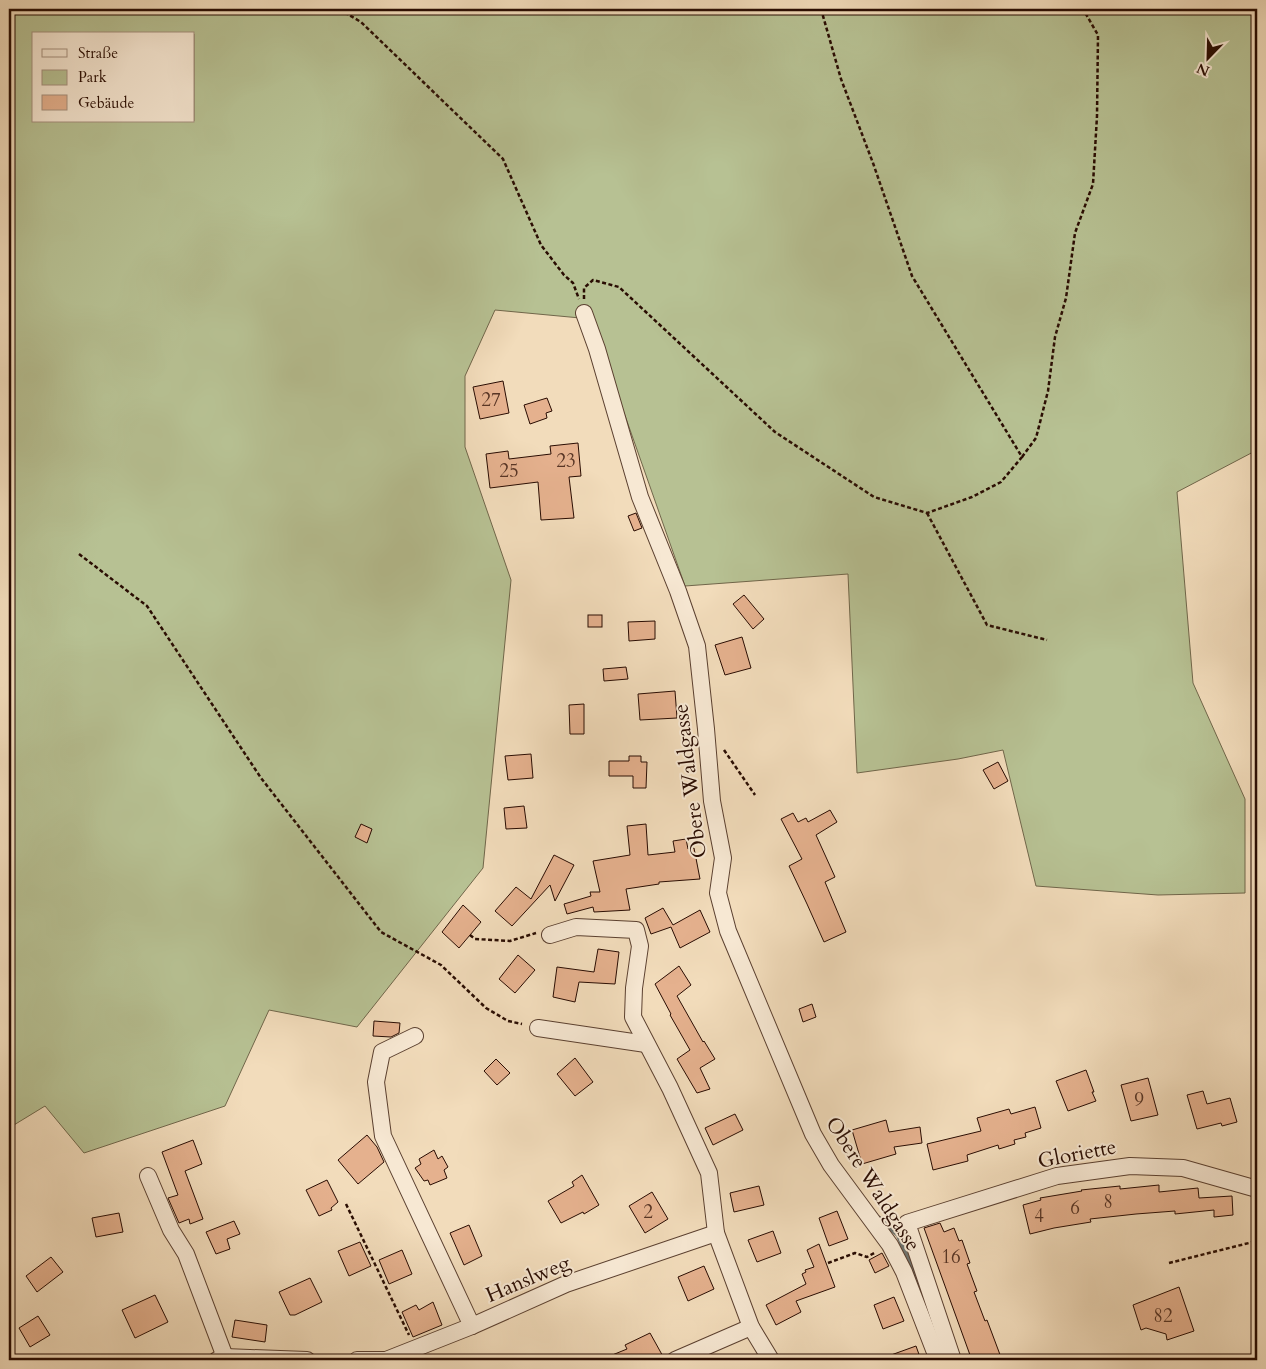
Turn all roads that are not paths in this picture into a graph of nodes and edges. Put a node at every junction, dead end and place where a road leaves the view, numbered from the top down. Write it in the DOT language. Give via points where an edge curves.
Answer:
graph roads {
  1 [pos="584,313"];
  2 [pos="550,936"];
  3 [pos="538,1028"];
  4 [pos="415,1036"];
  5 [pos="646,1044"];
  6 [pos="148,1176"];
  7 [pos="1257,1189"];
  8 [pos="907,1223"];
  9 [pos="716,1233"];
  10 [pos="472,1326"];
  11 [pos="751,1327"];
  12 [pos="221,1359"];
  13 [pos="308,1360"];
  14 [pos="357,1360"];
  15 [pos="675,1360"];
  16 [pos="771,1360"];
  17 [pos="938,1360"];
  18 [pos="953,1360"];
  1 -- 17 [label="street, Obere Waldgasse" via="640,497 697,646 712,801 723,858 718,893 728,931 813,1134 831,1165 890,1245 904,1272"];
  2 -- 5 [label="street" via="576,927 636,930 640,946 633,1017"];
  3 -- 5 [label="street"];
  4 -- 10 [label="street" via="382,1052 376,1082 383,1136"];
  5 -- 9 [label="street" via="709,1173"];
  6 -- 12 [label="street" via="171,1230 186,1254"];
  7 -- 8 [label="street, Gloriette" via="1182,1168 1130,1166 1057,1176"];
  8 -- 18 [label="street, Obere Waldgasse"];
  9 -- 10 [label="street, Hanslweg" via="566,1284"];
  9 -- 11 [label="street"];
  10 -- 14 [label="street, Hanslweg" via="386,1360"];
  11 -- 15 [label="street"];
  11 -- 16 [label="street"];
  12 -- 13 [label="street"];
}
